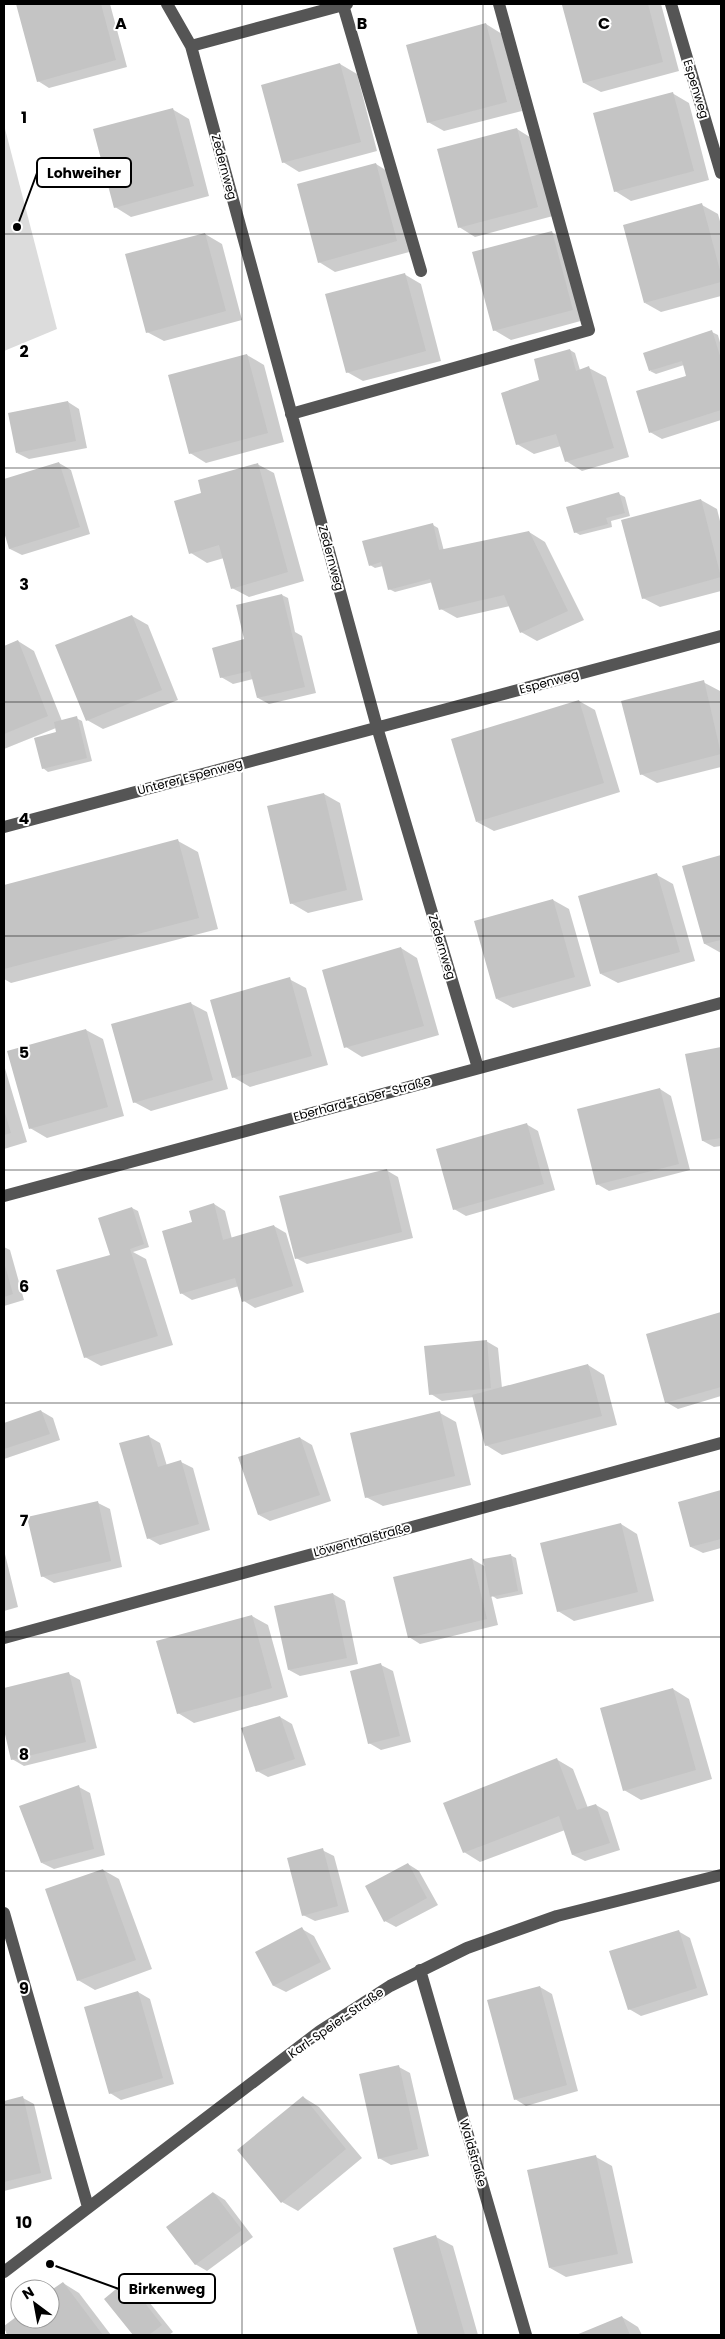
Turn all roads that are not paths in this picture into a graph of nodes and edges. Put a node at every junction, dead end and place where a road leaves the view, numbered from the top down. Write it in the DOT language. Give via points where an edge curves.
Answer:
graph roads {
  1 [pos="167,4"];
  2 [pos="345,4"];
  3 [pos="499,4"];
  4 [pos="670,4"];
  5 [pos="190,46"];
  6 [pos="721,174"];
  7 [pos="421,271"];
  8 [pos="291,414"];
  9 [pos="721,636"];
  10 [pos="377,727"];
  11 [pos="4,827"];
  12 [pos="721,1002"];
  13 [pos="478,1068"];
  14 [pos="4,1196"];
  15 [pos="721,1443"];
  16 [pos="4,1638"];
  17 [pos="721,1875"];
  18 [pos="4,1913"];
  19 [pos="420,1970"];
  20 [pos="88,2207"];
  21 [pos="4,2272"];
  22 [pos="526,2335"];
  1 -- 5 [label="street, Zedernweg"];
  2 -- 5 [label="street"];
  2 -- 7 [label="street"];
  3 -- 8 [label="street" via="589,330"];
  4 -- 6 [label="street, Espenweg"];
  5 -- 8 [label="street, Zedernweg"];
  8 -- 10 [label="street, Zedernweg"];
  9 -- 10 [label="street, Espenweg"];
  10 -- 11 [label="street, Unterer Espenweg"];
  10 -- 13 [label="street, Zedernweg"];
  12 -- 13 [label="street, Eberhard-Faber-Straße"];
  13 -- 14 [label="street, Eberhard-Faber-Straße"];
  15 -- 16 [label="street, Löwenthalstraße"];
  17 -- 19 [label="street, Karl-Speier-Straße" via="557,1916 467,1948"];
  18 -- 20 [label="street"];
  19 -- 20 [label="street, Karl-Speier-Straße" via="361,2003 320,2032"];
  19 -- 22 [label="street, Waldstraße"];
  20 -- 21 [label="street, Karl-Speier-Straße"];
}
